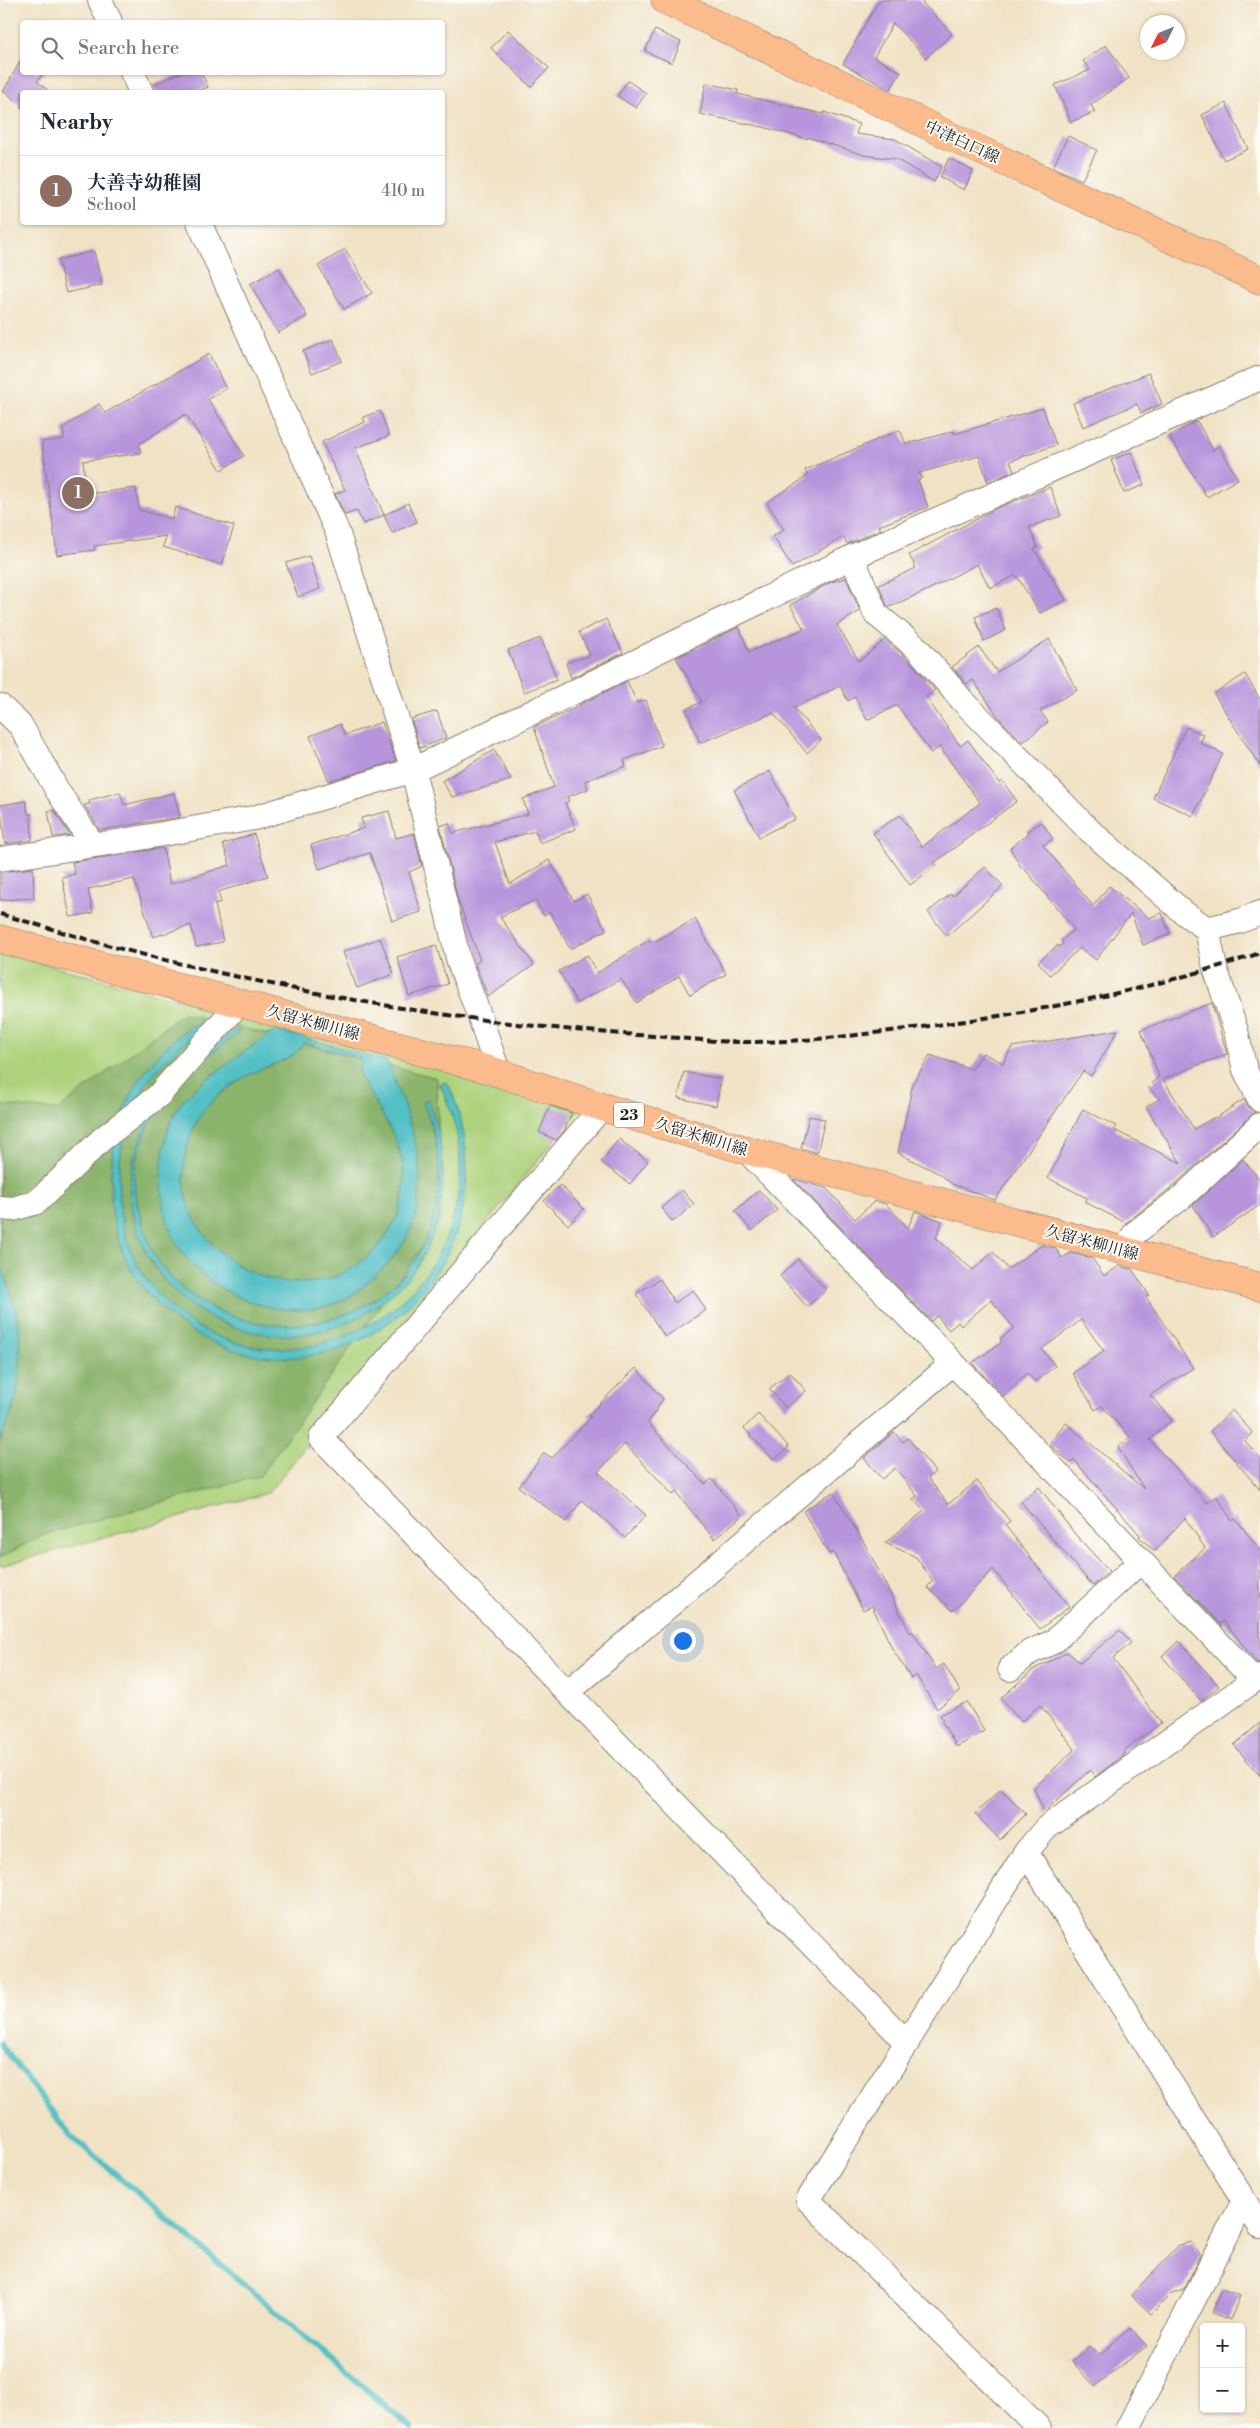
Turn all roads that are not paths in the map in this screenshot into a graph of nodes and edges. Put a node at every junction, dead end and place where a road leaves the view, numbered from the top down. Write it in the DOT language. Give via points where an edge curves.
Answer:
graph roads {
  1 [pos="100,0"];
  2 [pos="665,0"];
  3 [pos="109,20"];
  4 [pos="133,75"];
  5 [pos="140,90"];
  6 [pos="200,225"];
  7 [pos="1260,280"];
  8 [pos="1260,378"];
  9 [pos="852,557"];
  10 [pos="0,706"];
  11 [pos="413,770"];
  12 [pos="93,845"];
  13 [pos="0,859"];
  14 [pos="1260,913"];
  15 [pos="1207,929"];
  16 [pos="0,939"];
  17 [pos="239,1003"];
  18 [pos="490,1070"];
  19 [pos="1260,1100"];
  20 [pos="602,1107"];
  21 [pos="1260,1125"];
  22 [pos="746,1150"];
  23 [pos="0,1208"];
  24 [pos="1124,1251"];
  25 [pos="1260,1287"];
  26 [pos="953,1363"];
  27 [pos="1141,1561"];
  28 [pos="1010,1669"];
  29 [pos="1257,1678"];
  30 [pos="568,1692"];
  31 [pos="1026,1852"];
  32 [pos="907,2043"];
  33 [pos="1248,2195"];
  34 [pos="1260,2226"];
  35 [pos="1039,2428"];
  36 [pos="1128,2428"];
  1 -- 3 [label="street"];
  2 -- 7 [label="main road, 中津白口線"];
  4 -- 5 [label="street"];
  6 -- 11 [label="street" via="337,531"];
  8 -- 9 [label="street"];
  9 -- 11 [label="street"];
  9 -- 15 [label="street" via="876,614 918,649 1088,829"];
  10 -- 12 [label="street" via="21,726"];
  11 -- 12 [label="street" via="254,818"];
  11 -- 18 [label="street" via="458,962 482,1020 496,1066"];
  12 -- 13 [label="street"];
  14 -- 15 [label="street" via="1240,922"];
  15 -- 19 [label="street" via="1245,1070"];
  16 -- 17 [label="main road, 久留米柳川線 / 23"];
  17 -- 18 [label="main road, 久留米柳川線 / 23"];
  17 -- 23 [label="street" via="158,1096 102,1139 37,1202 13,1209"];
  18 -- 20 [label="main road, 久留米柳川線 / 23"];
  20 -- 22 [label="main road, 久留米柳川線 / 23"];
  20 -- 30 [label="street" via="321,1438"];
  21 -- 24 [label="street" via="1182,1197 1135,1233"];
  22 -- 24 [label="main road, 久留米柳川線 / 23"];
  22 -- 26 [label="street"];
  24 -- 25 [label="main road, 久留米柳川線 / 23"];
  26 -- 27 [label="street"];
  26 -- 30 [label="street"];
  27 -- 28 [label="street" via="1053,1642 1030,1652"];
  27 -- 29 [label="street"];
  29 -- 31 [label="street" via="1046,1828"];
  30 -- 32 [label="street"];
  31 -- 32 [label="street"];
  31 -- 33 [label="street"];
  32 -- 35 [label="street" via="808,2200"];
  33 -- 34 [label="street"];
  33 -- 36 [label="street"];
}
